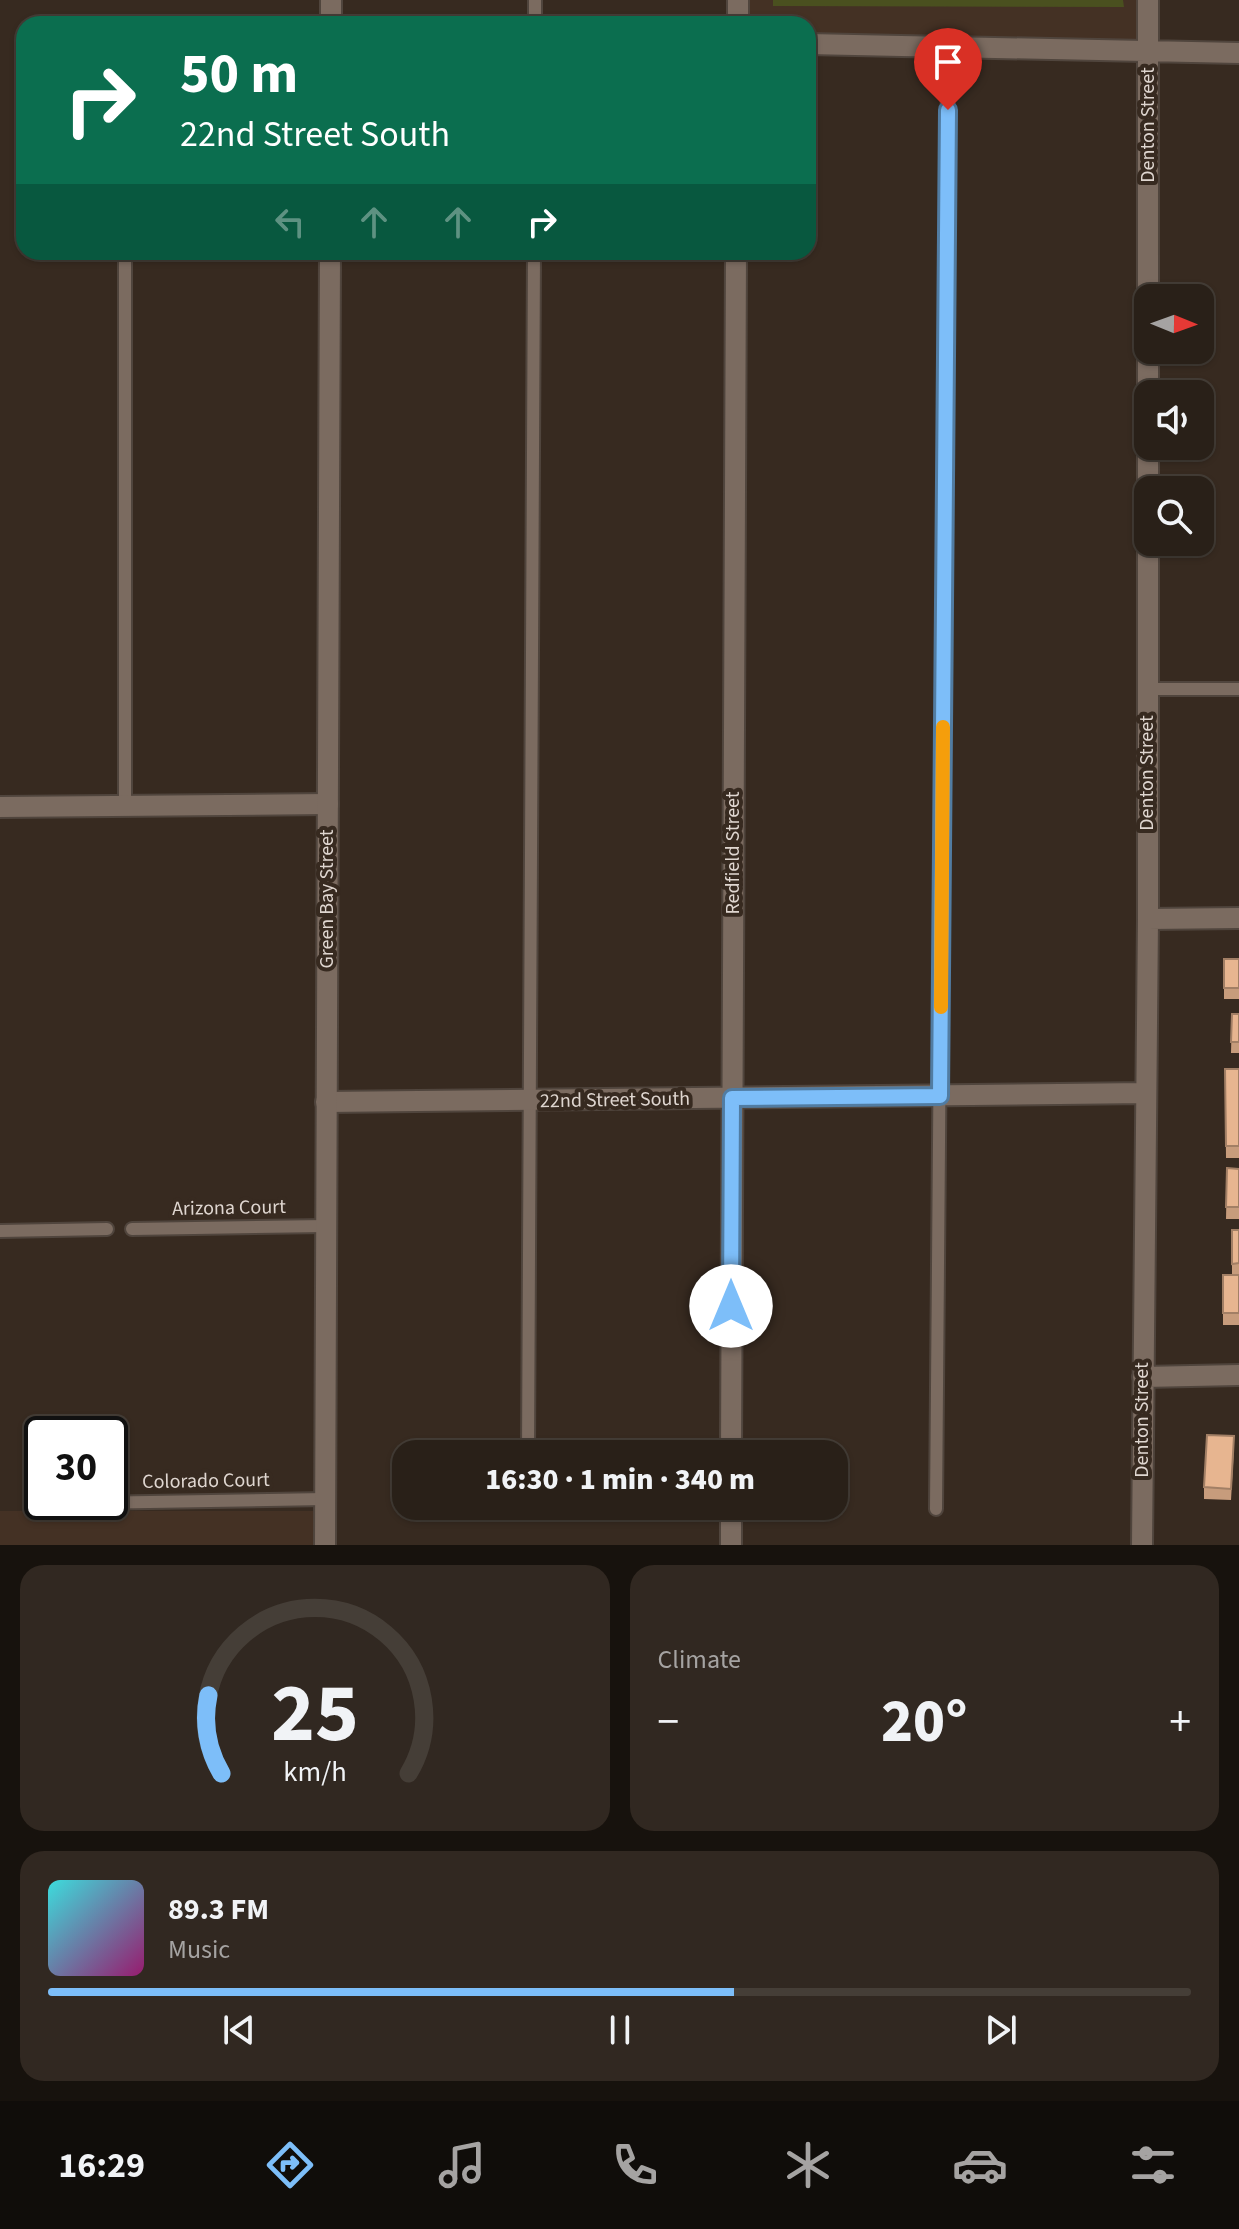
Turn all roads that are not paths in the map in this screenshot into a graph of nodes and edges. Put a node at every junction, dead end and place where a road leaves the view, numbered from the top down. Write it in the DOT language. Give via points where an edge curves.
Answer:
graph roads {
  1 [pos="1148,0"];
  2 [pos="816,44"];
  3 [pos="948,47"];
  4 [pos="1148,51"];
  5 [pos="1239,53"];
  6 [pos="125,260"];
  7 [pos="330,260"];
  8 [pos="534,260"];
  9 [pos="736,260"];
  10 [pos="1147,689"];
  11 [pos="1239,689"];
  12 [pos="328,804"];
  13 [pos="125,806"];
  14 [pos="0,807"];
  15 [pos="1239,918"];
  16 [pos="1148,919"];
  17 [pos="1145,1093"];
  18 [pos="940,1096"];
  19 [pos="732,1098"];
  20 [pos="530,1100"];
  21 [pos="326,1102"];
  22 [pos="326,1226"];
  23 [pos="107,1229"];
  24 [pos="132,1229"];
  25 [pos="0,1231"];
  26 [pos="1239,1375"];
  27 [pos="1143,1377"];
  28 [pos="528,1440"];
  29 [pos="731,1440"];
  30 [pos="325,1499"];
  31 [pos="128,1502"];
  32 [pos="936,1509"];
  33 [pos="731,1520"];
  34 [pos="325,1545"];
  35 [pos="731,1545"];
  36 [pos="1142,1545"];
  1 -- 4 [label="street, Denton Street"];
  2 -- 3 [label="street"];
  3 -- 4 [label="street"];
  3 -- 18 [label="lane"];
  4 -- 5 [label="street"];
  4 -- 10 [label="street, Denton Street"];
  6 -- 13 [label="lane"];
  7 -- 12 [label="street, Green Bay Street"];
  8 -- 20 [label="lane"];
  9 -- 19 [label="street, Redfield Street"];
  10 -- 11 [label="lane"];
  10 -- 16 [label="street, Denton Street"];
  12 -- 13 [label="street"];
  12 -- 21 [label="street, Green Bay Street"];
  13 -- 14 [label="street"];
  15 -- 16 [label="street"];
  16 -- 17 [label="street, Denton Street"];
  17 -- 18 [label="street, 22nd Street South"];
  17 -- 27 [label="street, Denton Street"];
  18 -- 19 [label="street, 22nd Street South"];
  18 -- 32 [label="lane"];
  19 -- 20 [label="street, 22nd Street South"];
  19 -- 29 [label="street, Redfield Street"];
  20 -- 21 [label="street, 22nd Street South"];
  20 -- 28 [label="lane"];
  21 -- 22 [label="street, Green Bay Street"];
  22 -- 24 [label="lane, Arizona Court"];
  22 -- 30 [label="street, Green Bay Street"];
  23 -- 25 [label="lane"];
  26 -- 27 [label="street"];
  27 -- 36 [label="street, Denton Street"];
  30 -- 31 [label="lane, Colorado Court"];
  30 -- 34 [label="street, Green Bay Street"];
  33 -- 35 [label="street"];
}
